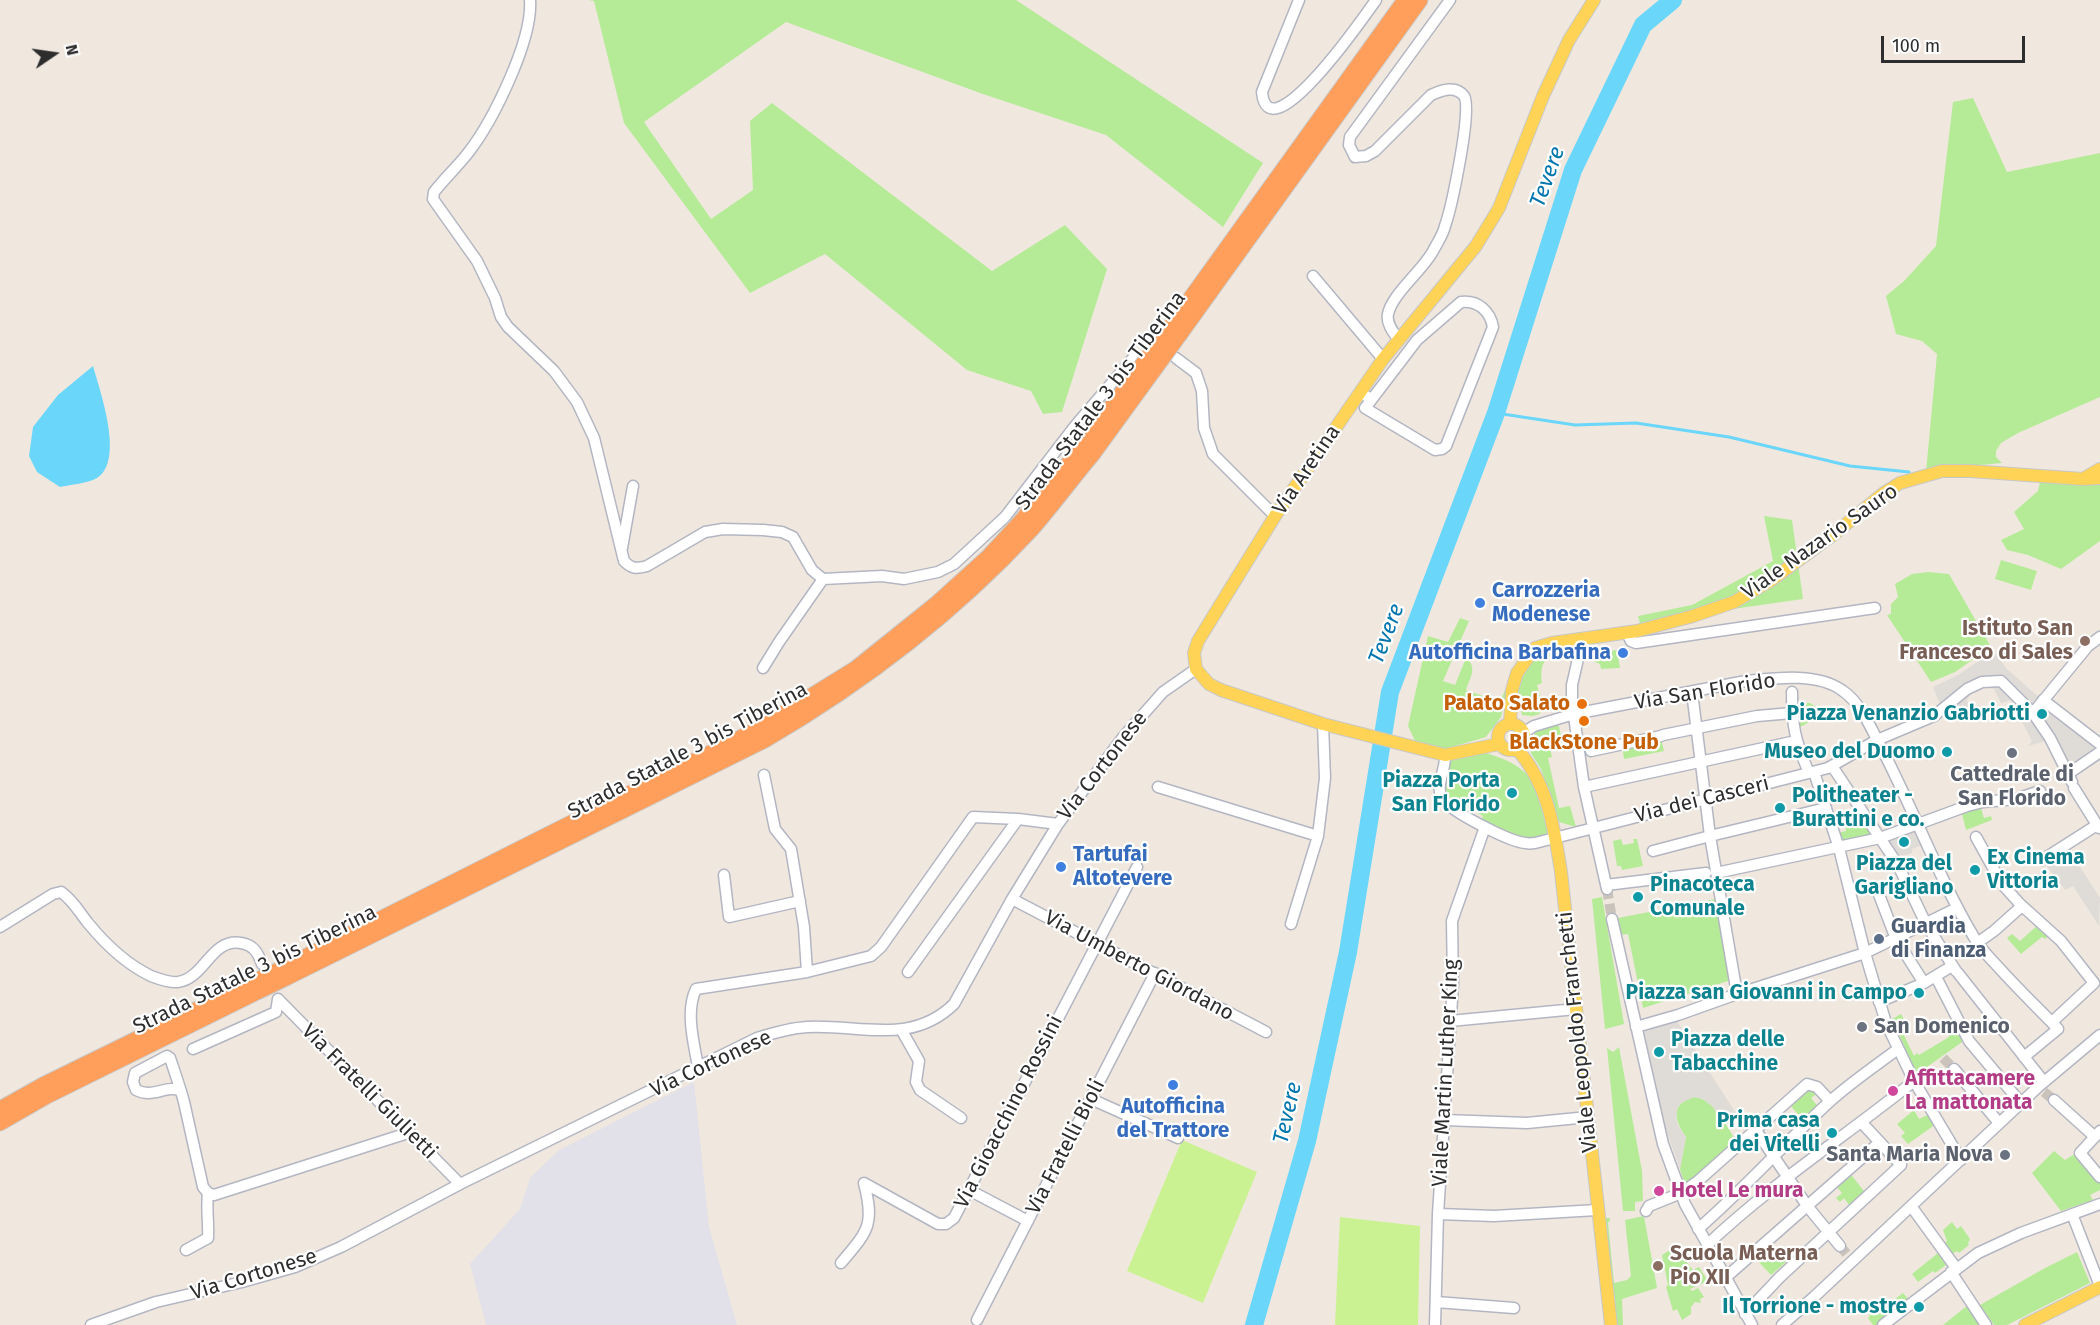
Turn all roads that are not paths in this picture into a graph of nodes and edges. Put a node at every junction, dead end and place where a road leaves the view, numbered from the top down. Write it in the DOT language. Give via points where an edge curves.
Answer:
graph roads {
  1 [pos="530,0"];
  2 [pos="1299,0"];
  3 [pos="1376,0"];
  4 [pos="1405,0"];
  5 [pos="1420,0"];
  6 [pos="1450,0"];
  7 [pos="1594,0"];
  8 [pos="1313,276"];
  9 [pos="1175,331"];
  10 [pos="1398,339"];
  11 [pos="1134,357"];
  12 [pos="1176,358"];
  13 [pos="1383,359"];
  14 [pos="1360,393"];
  15 [pos="1372,399"];
  16 [pos="2100,469"];
  17 [pos="2100,478"];
  18 [pos="2083,479"];
  19 [pos="633,486"];
  20 [pos="1275,516"];
  21 [pos="622,551"];
  22 [pos="823,579"];
  23 [pos="1875,608"];
  24 [pos="1627,633"];
  25 [pos="2100,637"];
  26 [pos="1586,639"];
  27 [pos="763,668"];
  28 [pos="1196,669"];
  29 [pos="1792,684"];
  30 [pos="1692,692"];
  31 [pos="2043,700"];
  32 [pos="1792,713"];
  33 [pos="2033,713"];
  34 [pos="1574,714"];
  35 [pos="1323,724"];
  36 [pos="1510,724"];
  37 [pos="1696,728"];
  38 [pos="1523,733"];
  39 [pos="1796,741"];
  40 [pos="1877,741"];
  41 [pos="1499,744"];
  42 [pos="2100,744"];
  43 [pos="1517,749"];
  44 [pos="1586,751"];
  45 [pos="2100,752"];
  46 [pos="1445,755"];
  47 [pos="1701,763"];
  48 [pos="1832,766"];
  49 [pos="1811,772"];
  50 [pos="764,775"];
  51 [pos="2070,779"];
  52 [pos="1158,787"];
  53 [pos="1584,787"];
  54 [pos="2040,791"];
  55 [pos="1705,800"];
  56 [pos="1826,808"];
  57 [pos="1018,819"];
  58 [pos="1058,824"];
  59 [pos="1919,824"];
  60 [pos="1485,827"];
  61 [pos="2098,827"];
  62 [pos="1595,828"];
  63 [pos="1318,836"];
  64 [pos="1556,836"];
  65 [pos="1710,836"];
  66 [pos="1976,837"];
  67 [pos="1880,838"];
  68 [pos="1839,848"];
  69 [pos="1653,851"];
  70 [pos="2042,860"];
  71 [pos="1137,867"];
  72 [pos="1713,872"];
  73 [pos="724,875"];
  74 [pos="1878,892"];
  75 [pos="1012,899"];
  76 [pos="800,901"];
  77 [pos="2022,906"];
  78 [pos="1957,908"];
  79 [pos="1612,919"];
  80 [pos="1291,924"];
  81 [pos="1926,924"];
  82 [pos="0,927"];
  83 [pos="1896,939"];
  84 [pos="1096,943"];
  85 [pos="1977,943"];
  86 [pos="1865,953"];
  87 [pos="262,964"];
  88 [pos="1955,970"];
  89 [pos="807,972"];
  90 [pos="908,972"];
  91 [pos="1155,973"];
  92 [pos="1936,976"];
  93 [pos="1924,983"];
  94 [pos="255,987"];
  95 [pos="1737,994"];
  96 [pos="1879,1002"];
  97 [pos="1576,1009"];
  98 [pos="1450,1021"];
  99 [pos="2055,1026"];
  100 [pos="1636,1027"];
  101 [pos="902,1031"];
  102 [pos="1266,1032"];
  103 [pos="2100,1035"];
  104 [pos="193,1049"];
  105 [pos="1898,1049"];
  106 [pos="2024,1057"];
  107 [pos="698,1067"];
  108 [pos="1954,1069"];
  109 [pos="1914,1081"];
  110 [pos="2042,1087"];
  111 [pos="181,1091"];
  112 [pos="1091,1099"];
  113 [pos="1830,1101"];
  114 [pos="2054,1101"];
  115 [pos="2022,1103"];
  116 [pos="0,1109"];
  117 [pos="1588,1117"];
  118 [pos="962,1118"];
  119 [pos="1443,1120"];
  120 [pos="0,1123"];
  121 [pos="1862,1123"];
  122 [pos="1999,1123"];
  123 [pos="1755,1129"];
  124 [pos="408,1133"];
  125 [pos="2097,1134"];
  126 [pos="1178,1138"];
  127 [pos="1878,1140"];
  128 [pos="1773,1155"];
  129 [pos="1961,1160"];
  130 [pos="1788,1176"];
  131 [pos="2100,1177"];
  132 [pos="460,1184"];
  133 [pos="1745,1185"];
  134 [pos="969,1190"];
  135 [pos="208,1193"];
  136 [pos="1681,1193"];
  137 [pos="1757,1200"];
  138 [pos="2100,1204"];
  139 [pos="1911,1206"];
  140 [pos="1808,1207"];
  141 [pos="1597,1210"];
  142 [pos="1646,1211"];
  143 [pos="1438,1214"];
  144 [pos="2072,1214"];
  145 [pos="1028,1221"];
  146 [pos="1698,1229"];
  147 [pos="1828,1233"];
  148 [pos="1707,1245"];
  149 [pos="1840,1246"];
  150 [pos="186,1250"];
  151 [pos="841,1263"];
  152 [pos="1954,1270"];
  153 [pos="1725,1278"];
  154 [pos="2100,1286"];
  155 [pos="1436,1302"];
  156 [pos="1514,1308"];
  157 [pos="1745,1314"];
  158 [pos="977,1320"];
  159 [pos="91,1325"];
  160 [pos="1435,1325"];
  161 [pos="1611,1325"];
  162 [pos="1752,1325"];
  163 [pos="1782,1325"];
  164 [pos="1883,1325"];
  165 [pos="1986,1325"];
  166 [pos="2025,1325"];
  1 -- 21 [label="street" via="527,31 500,99 469,151 434,192 433,199 477,261 501,317 554,370 587,420"];
  2 -- 3 [label="street" via="1262,92 1266,105 1272,108 1289,104 1318,76"];
  4 -- 9 [label="highway, Strada Statale 3 bis Tiberina"];
  5 -- 9 [label="highway, Strada Statale 3 bis Tiberina"];
  6 -- 10 [label="street" via="1350,137 1355,157 1366,156 1375,152 1431,95 1455,90 1467,100 1467,123 1445,228 1432,254 1392,304 1387,316"];
  7 -- 10 [label="main road, Via Aretina" via="1569,40 1543,96 1499,208 1476,246"];
  8 -- 13 [label="street"];
  9 -- 94 [label="highway, Strada Statale 3 bis Tiberina, bridge" via="1087,451 988,557 855,669 758,729"];
  10 -- 13 [label="main road, Via Aretina"];
  11 -- 22 [label="street" via="1005,517 954,564 938,572 904,579"];
  12 -- 20 [label="street" via="1196,373 1203,391 1204,428 1213,454"];
  13 -- 14 [label="main road, Via Aretina"];
  14 -- 15 [label="street"];
  14 -- 20 [label="main road, Via Aretina"];
  15 -- 15 [label="street" via="1417,340 1461,302 1469,301 1486,309 1493,327 1446,446 1435,450 1365,408"];
  16 -- 18 [label="main road"];
  17 -- 18 [label="main road, Viale Nazario Sauro"];
  18 -- 24 [label="main road, Viale Nazario Sauro" via="1942,471 1900,483 1756,591 1692,616"];
  19 -- 21 [label="street"];
  20 -- 28 [label="main road, Via Aretina" via="1198,641 1194,653"];
  21 -- 22 [label="street" via="624,561 637,569 705,532 782,532 793,537 812,570"];
  22 -- 27 [label="street"];
  23 -- 24 [label="street" via="1636,643"];
  24 -- 26 [label="main road, Viale Nazario Sauro"];
  25 -- 31 [label="street"];
  26 -- 34 [label="street" via="1572,685"];
  26 -- 36 [label="main road, Viale Nazario Sauro" via="1535,648 1517,674"];
  28 -- 35 [label="main road" via="1215,687"];
  28 -- 58 [label="street, Via Cortonese" via="1163,692 1124,736"];
  29 -- 30 [label="street, Via San Florido" via="1746,681"];
  29 -- 32 [label="street"];
  29 -- 40 [label="street, Via San Florido" via="1813,679 1846,693"];
  30 -- 34 [label="street, Via San Florido"];
  30 -- 37 [label="street"];
  31 -- 33 [label="street"];
  31 -- 42 [label="street"];
  32 -- 37 [label="street"];
  32 -- 39 [label="street"];
  33 -- 40 [label="street, Via dei Casceri" via="2001,681 1982,682 1934,716"];
  33 -- 51 [label="street"];
  34 -- 38 [label="street, Via San Florido"];
  34 -- 44 [label="street"];
  35 -- 46 [label="main road"];
  35 -- 63 [label="street" via="1325,778"];
  36 -- 38 [label="main road"];
  36 -- 41 [label="main road" via="1499,731"];
  37 -- 44 [label="street"];
  37 -- 47 [label="street"];
  38 -- 43 [label="main road" via="1523,742"];
  39 -- 47 [label="street"];
  39 -- 49 [label="street"];
  40 -- 48 [label="street, Via dei Casceri"];
  40 -- 59 [label="street, Via San Florido"];
  41 -- 43 [label="main road" via="1505,749"];
  41 -- 46 [label="main road"];
  43 -- 64 [label="main road, Viale Leopoldo Franchetti" via="1538,778"];
  44 -- 53 [label="street"];
  45 -- 51 [label="street"];
  46 -- 60 [label="street" via="1440,788 1443,800"];
  47 -- 53 [label="street"];
  47 -- 55 [label="street"];
  48 -- 49 [label="street, Via dei Casceri"];
  48 -- 67 [label="street"];
  49 -- 55 [label="street, Via dei Casceri"];
  49 -- 56 [label="street"];
  50 -- 76 [label="street" via="775,829 791,849"];
  51 -- 61 [label="street"];
  52 -- 63 [label="street"];
  53 -- 62 [label="street"];
  54 -- 59 [label="street" via="2016,799 1967,806"];
  55 -- 62 [label="street, Via dei Casceri"];
  55 -- 65 [label="street"];
  56 -- 65 [label="street"];
  56 -- 68 [label="street"];
  57 -- 58 [label="street"];
  57 -- 89 [label="street" via="973,817 871,956"];
  57 -- 90 [label="street"];
  58 -- 75 [label="street, Via Cortonese"];
  59 -- 67 [label="street"];
  59 -- 78 [label="street, Via San Florido"];
  60 -- 64 [label="street" via="1526,843"];
  60 -- 98 [label="street, Viale Martin Luther King" via="1452,921"];
  61 -- 70 [label="street"];
  62 -- 64 [label="street, Via dei Casceri"];
  62 -- 72 [label="street" via="1606,887"];
  63 -- 80 [label="street"];
  64 -- 97 [label="main road, Viale Leopoldo Franchetti"];
  65 -- 69 [label="street"];
  65 -- 72 [label="street"];
  66 -- 77 [label="street" via="2003,885"];
  67 -- 68 [label="street"];
  67 -- 81 [label="street" via="1907,882"];
  68 -- 72 [label="street"];
  68 -- 86 [label="street"];
  71 -- 84 [label="street, Via Gioacchino Rossini"];
  72 -- 95 [label="street"];
  73 -- 76 [label="street" via="729,916"];
  74 -- 83 [label="street"];
  75 -- 84 [label="street, Via Umberto Giordano"];
  75 -- 101 [label="street, Via Cortonese" via="954,1004 932,1022"];
  76 -- 89 [label="street"];
  77 -- 85 [label="street"];
  77 -- 99 [label="street" via="2061,941 2094,983"];
  78 -- 81 [label="street"];
  78 -- 85 [label="street, Via San Florido"];
  79 -- 100 [label="street"];
  81 -- 83 [label="street"];
  81 -- 88 [label="street"];
  82 -- 87 [label="street" via="61,892 104,942 133,968 160,980 177,982 191,977 221,946 232,941 248,944"];
  83 -- 86 [label="street"];
  83 -- 93 [label="street"];
  84 -- 91 [label="street, Via Umberto Giordano"];
  84 -- 134 [label="street, Via Gioacchino Rossini"];
  85 -- 99 [label="street, Via San Florido"];
  86 -- 95 [label="street"];
  86 -- 96 [label="street"];
  88 -- 92 [label="street"];
  88 -- 106 [label="street"];
  89 -- 107 [label="street" via="696,989 692,1026"];
  91 -- 102 [label="street, Via Umberto Giordano"];
  91 -- 112 [label="street, Via Fratelli Bioli"];
  92 -- 93 [label="street"];
  92 -- 115 [label="street" via="1969,1041"];
  93 -- 96 [label="street"];
  94 -- 116 [label="highway, Strada Statale 3 bis Tiberina" via="43,1085"];
  94 -- 120 [label="highway, Strada Statale 3 bis Tiberina"];
  95 -- 100 [label="street"];
  96 -- 105 [label="street"];
  97 -- 98 [label="street"];
  97 -- 117 [label="main road, Viale Leopoldo Franchetti"];
  98 -- 119 [label="street, Viale Martin Luther King"];
  99 -- 106 [label="street"];
  100 -- 136 [label="street" via="1658,1125"];
  101 -- 107 [label="street, Via Cortonese" via="807,1027 784,1030 757,1038"];
  101 -- 118 [label="street" via="919,1061 916,1082 920,1090"];
  103 -- 110 [label="street"];
  104 -- 124 [label="street, Via Fratelli Giulietti" via="276,1012 278,999"];
  105 -- 109 [label="street"];
  105 -- 113 [label="street"];
  106 -- 110 [label="street"];
  107 -- 132 [label="street, Via Cortonese"];
  108 -- 122 [label="street"];
  109 -- 121 [label="street"];
  109 -- 129 [label="street"];
  110 -- 115 [label="street"];
  111 -- 111 [label="street" via="167,1056 135,1073 136,1090 145,1094"];
  111 -- 135 [label="street" via="203,1187"];
  112 -- 126 [label="street"];
  112 -- 145 [label="street, Via Fratelli Bioli"];
  113 -- 123 [label="street" via="1817,1087 1807,1084"];
  113 -- 128 [label="street"];
  114 -- 125 [label="street"];
  115 -- 122 [label="street"];
  117 -- 119 [label="street" via="1527,1123"];
  117 -- 141 [label="main road, Viale Leopoldo Franchetti"];
  119 -- 143 [label="street, Viale Martin Luther King"];
  121 -- 127 [label="street"];
  121 -- 130 [label="street"];
  122 -- 129 [label="street"];
  123 -- 128 [label="street"];
  123 -- 136 [label="street"];
  124 -- 132 [label="street, Via Fratelli Giulietti"];
  124 -- 135 [label="street" via="214,1195"];
  125 -- 131 [label="street" via="2080,1153"];
  127 -- 140 [label="street"];
  127 -- 147 [label="street" via="1901,1165"];
  128 -- 130 [label="street"];
  128 -- 133 [label="street"];
  129 -- 139 [label="street"];
  130 -- 137 [label="street"];
  130 -- 140 [label="street"];
  132 -- 159 [label="street, Via Cortonese" via="295,1267 156,1302"];
  133 -- 137 [label="street"];
  133 -- 146 [label="street"];
  134 -- 145 [label="street"];
  134 -- 151 [label="street, Via Gioacchino Rossini" via="954,1218 938,1224 864,1183 870,1203 867,1229"];
  135 -- 150 [label="street" via="207,1238"];
  136 -- 142 [label="street" via="1649,1206"];
  136 -- 146 [label="street"];
  137 -- 148 [label="street"];
  138 -- 144 [label="street"];
  139 -- 152 [label="street"];
  139 -- 163 [label="street"];
  140 -- 147 [label="street"];
  140 -- 153 [label="street"];
  141 -- 143 [label="street" via="1494,1216"];
  141 -- 161 [label="main road, Viale Leopoldo Franchetti"];
  143 -- 155 [label="street, Viale Martin Luther King"];
  144 -- 152 [label="street" via="1978,1253"];
  144 -- 154 [label="street"];
  145 -- 158 [label="street, Via Fratelli Bioli"];
  146 -- 148 [label="street"];
  147 -- 149 [label="street"];
  147 -- 157 [label="street"];
  148 -- 153 [label="street"];
  152 -- 164 [label="street"];
  152 -- 165 [label="street"];
  153 -- 157 [label="street"];
  154 -- 166 [label="main road"];
  155 -- 156 [label="street"];
  155 -- 160 [label="street, Viale Martin Luther King"];
  157 -- 162 [label="street"];
}
